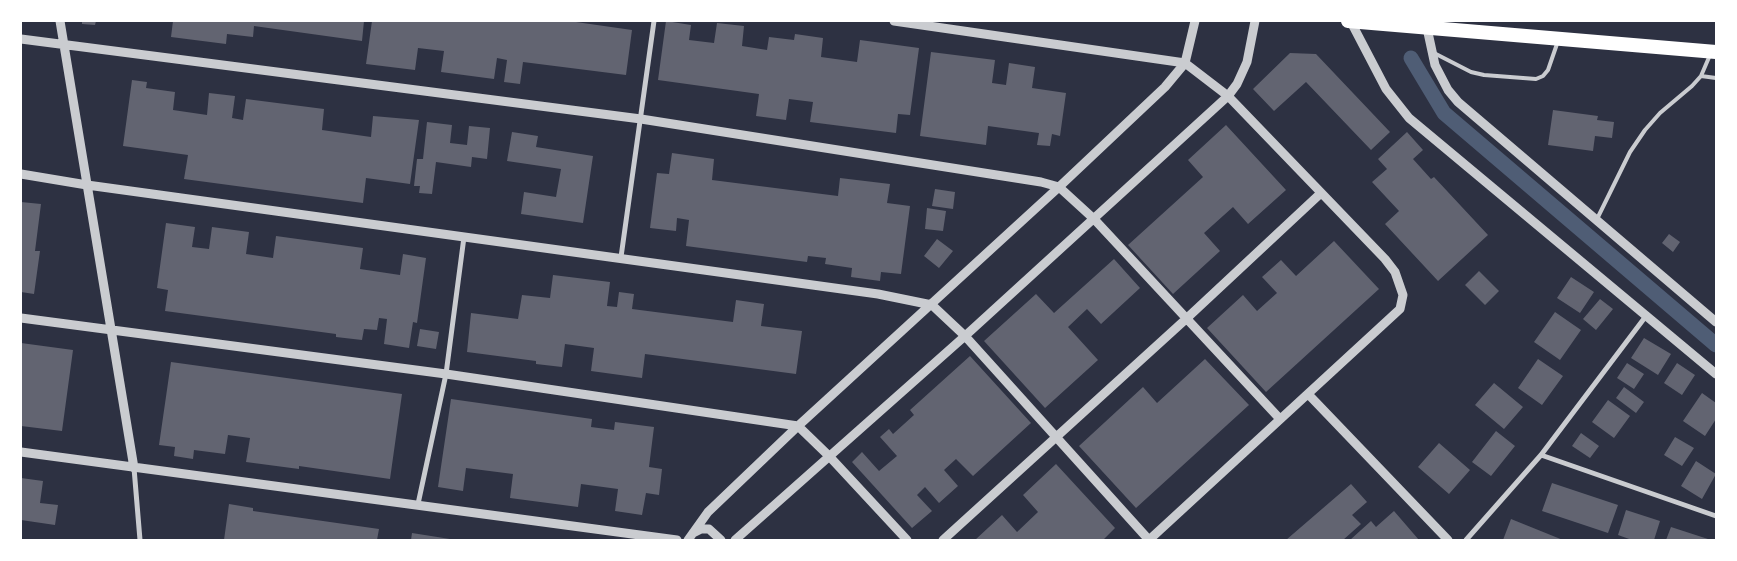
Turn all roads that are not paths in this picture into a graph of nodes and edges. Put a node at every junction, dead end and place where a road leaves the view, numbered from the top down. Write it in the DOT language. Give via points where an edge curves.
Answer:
graph roads {
  1 [pos="60,21"];
  2 [pos="654,21"];
  3 [pos="894,21"];
  4 [pos="1195,21"];
  5 [pos="1255,21"];
  6 [pos="1349,21"];
  7 [pos="1427,28"];
  8 [pos="1559,38"];
  9 [pos="21,39"];
  10 [pos="65,46"];
  11 [pos="1430,51"];
  12 [pos="1714,51"];
  13 [pos="1185,63"];
  14 [pos="1700,76"];
  15 [pos="1716,78"];
  16 [pos="1228,96"];
  17 [pos="641,119"];
  18 [pos="21,174"];
  19 [pos="88,185"];
  20 [pos="1059,187"];
  21 [pos="1321,193"];
  22 [pos="1094,219"];
  23 [pos="1597,219"];
  24 [pos="464,237"];
  25 [pos="621,257"];
  26 [pos="932,305"];
  27 [pos="1646,316"];
  28 [pos="21,318"];
  29 [pos="1186,319"];
  30 [pos="1716,322"];
  31 [pos="111,331"];
  32 [pos="965,336"];
  33 [pos="446,374"];
  34 [pos="1716,374"];
  35 [pos="1308,394"];
  36 [pos="1280,420"];
  37 [pos="798,426"];
  38 [pos="1057,437"];
  39 [pos="21,452"];
  40 [pos="1541,455"];
  41 [pos="829,456"];
  42 [pos="134,468"];
  43 [pos="418,504"];
  44 [pos="1716,516"];
  45 [pos="690,536"];
  46 [pos="719,538"];
  47 [pos="140,540"];
  48 [pos="677,540"];
  49 [pos="735,540"];
  50 [pos="907,540"];
  51 [pos="943,540"];
  52 [pos="1149,540"];
  53 [pos="1448,540"];
  54 [pos="1466,540"];
  1 -- 10 [label="street"];
  2 -- 17 [label="street"];
  3 -- 13 [label="street"];
  4 -- 13 [label="street"];
  5 -- 16 [label="street" via="1247,62"];
  6 -- 7 [label="highway"];
  6 -- 27 [label="street" via="1386,89 1409,118"];
  7 -- 8 [label="highway"];
  7 -- 11 [label="street"];
  8 -- 11 [label="lane" via="1548,70 1536,79 1484,76"];
  8 -- 12 [label="highway"];
  9 -- 10 [label="street"];
  10 -- 17 [label="street"];
  10 -- 19 [label="street"];
  11 -- 23 [label="street" via="1440,77 1458,102"];
  12 -- 14 [label="lane"];
  13 -- 16 [label="street"];
  13 -- 20 [label="street" via="1165,87"];
  14 -- 15 [label="lane"];
  14 -- 23 [label="lane" via="1645,130 1630,152"];
  16 -- 21 [label="street"];
  16 -- 22 [label="street"];
  17 -- 20 [label="street" via="1024,178"];
  17 -- 25 [label="street"];
  18 -- 19 [label="street"];
  19 -- 24 [label="street"];
  19 -- 31 [label="street"];
  20 -- 22 [label="street"];
  20 -- 26 [label="street"];
  21 -- 29 [label="street"];
  21 -- 35 [label="street" via="1395,272 1402,288 1403,303"];
  22 -- 29 [label="street"];
  22 -- 32 [label="street"];
  23 -- 30 [label="street"];
  24 -- 25 [label="street"];
  24 -- 33 [label="street"];
  25 -- 26 [label="street" via="878,294"];
  26 -- 32 [label="street"];
  26 -- 37 [label="street"];
  27 -- 34 [label="street"];
  27 -- 40 [label="street"];
  28 -- 31 [label="street"];
  29 -- 36 [label="street"];
  29 -- 38 [label="street"];
  31 -- 33 [label="street"];
  31 -- 42 [label="street"];
  32 -- 38 [label="street"];
  32 -- 41 [label="street"];
  33 -- 37 [label="street"];
  33 -- 43 [label="street"];
  35 -- 36 [label="street"];
  35 -- 53 [label="street"];
  36 -- 52 [label="street"];
  37 -- 41 [label="street"];
  37 -- 45 [label="street" via="708,512"];
  38 -- 51 [label="street"];
  38 -- 52 [label="street"];
  39 -- 42 [label="street"];
  40 -- 44 [label="street"];
  40 -- 54 [label="street"];
  41 -- 49 [label="street"];
  41 -- 50 [label="street"];
  42 -- 43 [label="street"];
  42 -- 47 [label="street"];
  43 -- 48 [label="street"];
  45 -- 46 [label="street" via="704,528"];
}
